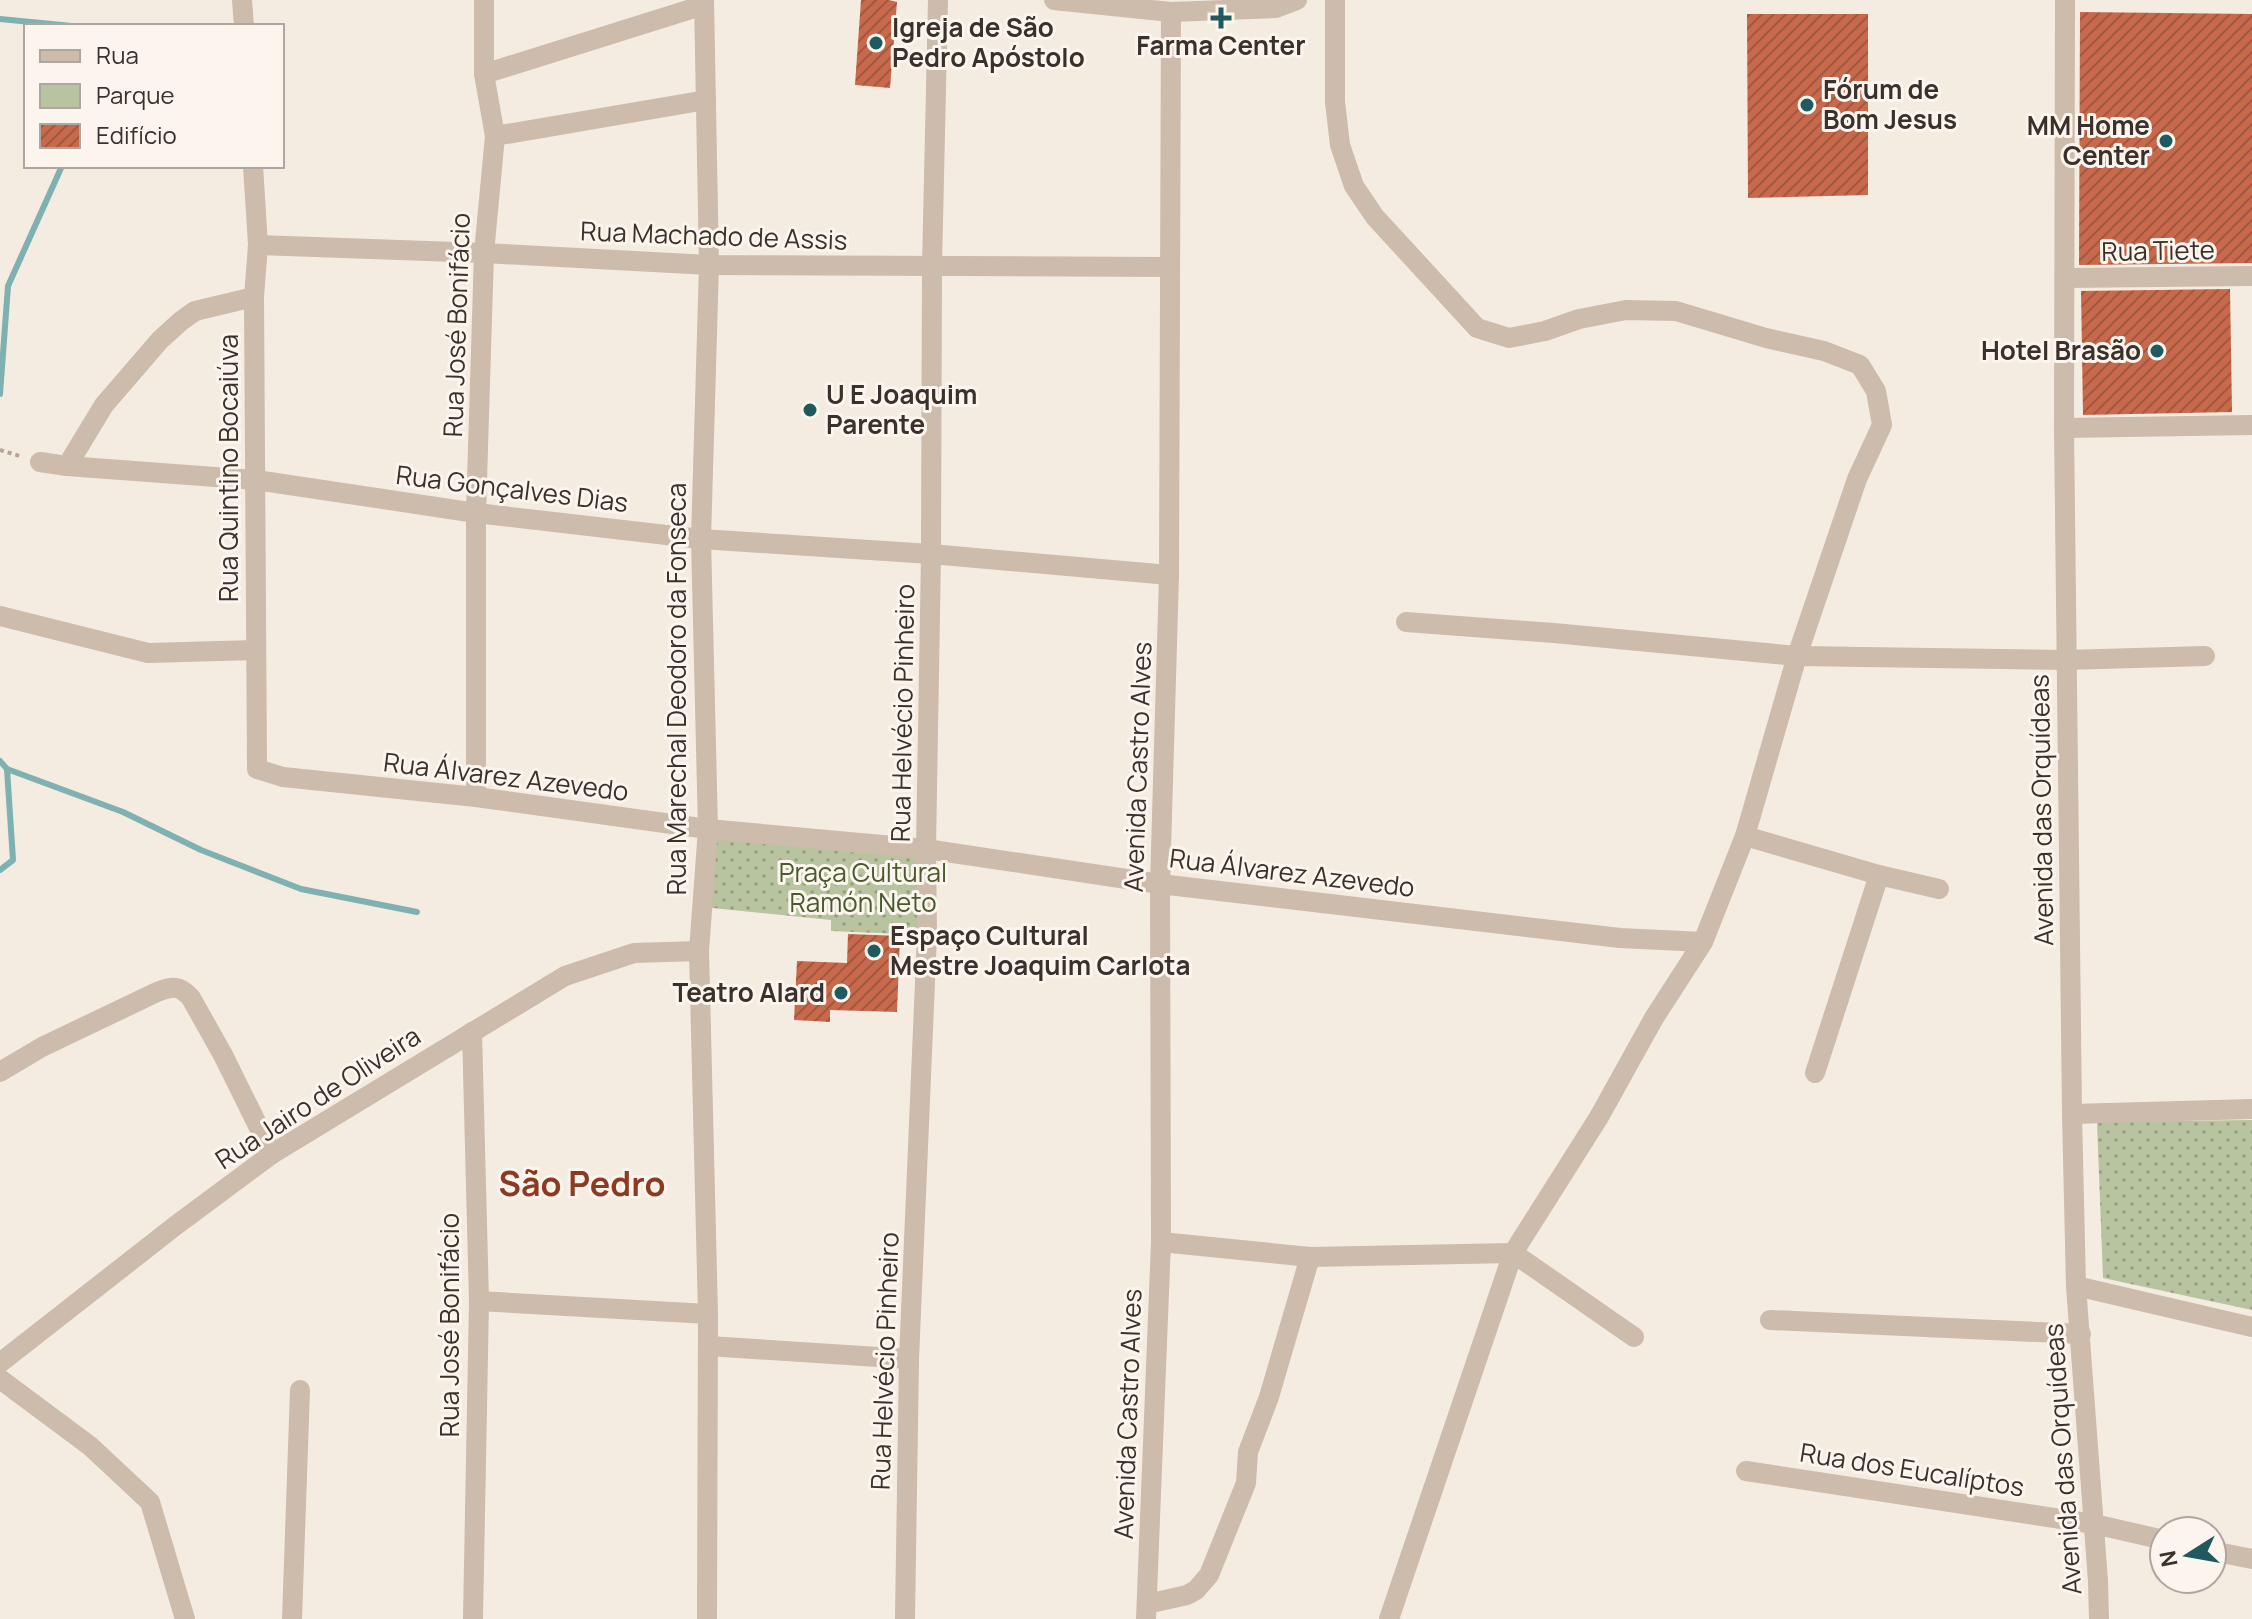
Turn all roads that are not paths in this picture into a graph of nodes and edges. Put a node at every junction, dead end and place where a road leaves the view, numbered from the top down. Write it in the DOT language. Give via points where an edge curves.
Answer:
graph roads {
  1 [pos="242,0"];
  2 [pos="484,0"];
  3 [pos="938,0"];
  4 [pos="1054,0"];
  5 [pos="1297,0"];
  6 [pos="1335,0"];
  7 [pos="2065,0"];
  8 [pos="704,2"];
  9 [pos="1171,12"];
  10 [pos="244,24"];
  11 [pos="484,74"];
  12 [pos="706,100"];
  13 [pos="495,136"];
  14 [pos="253,168"];
  15 [pos="258,245"];
  16 [pos="484,253"];
  17 [pos="709,265"];
  18 [pos="932,266"];
  19 [pos="1169,267"];
  20 [pos="2252,276"];
  21 [pos="2065,278"];
  22 [pos="254,297"];
  23 [pos="2252,425"];
  24 [pos="2064,428"];
  25 [pos="40,462"];
  26 [pos="67,466"];
  27 [pos="256,480"];
  28 [pos="476,513"];
  29 [pos="701,539"];
  30 [pos="931,554"];
  31 [pos="1169,575"];
  32 [pos="0,616"];
  33 [pos="1406,622"];
  34 [pos="256,650"];
  35 [pos="1797,656"];
  36 [pos="2205,656"];
  37 [pos="2066,660"];
  38 [pos="257,769"];
  39 [pos="476,797"];
  40 [pos="708,829"];
  41 [pos="1745,836"];
  42 [pos="926,849"];
  43 [pos="1879,875"];
  44 [pos="1160,884"];
  45 [pos="1939,889"];
  46 [pos="1703,942"];
  47 [pos="699,951"];
  48 [pos="472,1032"];
  49 [pos="0,1072"];
  50 [pos="1815,1073"];
  51 [pos="2252,1109"];
  52 [pos="2072,1114"];
  53 [pos="272,1154"];
  54 [pos="1161,1242"];
  55 [pos="1513,1253"];
  56 [pos="1310,1257"];
  57 [pos="2076,1286"];
  58 [pos="479,1301"];
  59 [pos="708,1314"];
  60 [pos="1770,1320"];
  61 [pos="2252,1327"];
  62 [pos="2081,1334"];
  63 [pos="1634,1337"];
  64 [pos="708,1346"];
  65 [pos="909,1359"];
  66 [pos="0,1363"];
  67 [pos="0,1379"];
  68 [pos="300,1390"];
  69 [pos="1746,1471"];
  70 [pos="2094,1524"];
  71 [pos="2148,1536"];
  72 [pos="2228,1554"];
  73 [pos="2252,1559"];
  74 [pos="1146,1612"];
  75 [pos="185,1619"];
  76 [pos="292,1619"];
  77 [pos="473,1619"];
  78 [pos="707,1619"];
  79 [pos="905,1619"];
  80 [pos="1389,1619"];
  81 [pos="2099,1619"];
  1 -- 10 [label="street"];
  2 -- 11 [label="street, Rua José Bonifácio"];
  3 -- 18 [label="street, Rua Helvécio Pinheiro"];
  4 -- 9 [label="street"];
  5 -- 9 [label="street" via="1276,8"];
  6 -- 35 [label="street" via="1335,102 1340,145 1354,186 1375,217 1477,328 1509,338 1626,310 1676,311 1860,365 1876,391 1882,425 1857,479"];
  7 -- 21 [label="street, Avenida das Orquídeas"];
  8 -- 11 [label="street"];
  8 -- 12 [label="street, Rua Marechal Deodoro da Fonseca"];
  9 -- 19 [label="street, Avenida Castro Alves"];
  11 -- 13 [label="street, Rua José Bonifácio"];
  12 -- 13 [label="street"];
  12 -- 17 [label="street, Rua Marechal Deodoro da Fonseca"];
  13 -- 16 [label="street, Rua José Bonifácio"];
  14 -- 15 [label="street, Rua Quintino Bocaiúva"];
  15 -- 16 [label="street, Rua Machado de Assis"];
  15 -- 22 [label="street, Rua Quintino Bocaiúva"];
  16 -- 17 [label="street, Rua Machado de Assis"];
  16 -- 28 [label="street, Rua José Bonifácio"];
  17 -- 18 [label="street, Rua Machado de Assis"];
  17 -- 29 [label="street, Rua Marechal Deodoro da Fonseca"];
  18 -- 19 [label="street, Rua Machado de Assis"];
  18 -- 30 [label="street, Rua Helvécio Pinheiro"];
  19 -- 31 [label="street, Avenida Castro Alves"];
  20 -- 21 [label="street, Rua Tiete"];
  21 -- 24 [label="street, Avenida das Orquídeas"];
  22 -- 26 [label="street" via="195,311 181,321 104,405"];
  22 -- 27 [label="street, Rua Quintino Bocaiúva"];
  23 -- 24 [label="street"];
  24 -- 37 [label="street, Avenida das Orquídeas"];
  25 -- 26 [label="street, Rua Gonçalves Dias"];
  26 -- 27 [label="street, Rua Gonçalves Dias"];
  27 -- 28 [label="street, Rua Gonçalves Dias"];
  27 -- 34 [label="street, Rua Quintino Bocaiúva"];
  28 -- 29 [label="street, Rua Gonçalves Dias"];
  28 -- 39 [label="street, Rua José Bonifácio"];
  29 -- 30 [label="street, Rua Gonçalves Dias"];
  29 -- 40 [label="street, Rua Marechal Deodoro da Fonseca"];
  30 -- 31 [label="street, Rua Gonçalves Dias"];
  30 -- 42 [label="street, Rua Helvécio Pinheiro"];
  31 -- 44 [label="street, Avenida Castro Alves"];
  32 -- 34 [label="street" via="148,653"];
  33 -- 35 [label="street"];
  34 -- 38 [label="street, Rua Quintino Bocaiúva"];
  35 -- 37 [label="street"];
  35 -- 41 [label="street"];
  36 -- 37 [label="street"];
  37 -- 52 [label="street, Avenida das Orquídeas"];
  38 -- 39 [label="street, Rua Álvarez Azevedo" via="283,777"];
  39 -- 40 [label="street, Rua Álvarez Azevedo"];
  40 -- 42 [label="street, Rua Álvarez Azevedo"];
  40 -- 47 [label="street, Rua Marechal Deodoro da Fonseca"];
  41 -- 43 [label="street"];
  41 -- 46 [label="street"];
  42 -- 44 [label="street, Rua Álvarez Azevedo"];
  42 -- 65 [label="street, Rua Helvécio Pinheiro"];
  43 -- 45 [label="street"];
  43 -- 50 [label="street"];
  44 -- 46 [label="street, Rua Álvarez Azevedo" via="1620,938"];
  44 -- 54 [label="street, Avenida Castro Alves"];
  46 -- 55 [label="street"];
  47 -- 48 [label="street, Rua Jairo de Oliveira" via="634,953 600,963 565,976"];
  47 -- 59 [label="street, Rua Marechal Deodoro da Fonseca"];
  48 -- 53 [label="street, Rua Jairo de Oliveira"];
  48 -- 58 [label="street, Rua José Bonifácio"];
  49 -- 53 [label="street" via="42,1047 177,987 191,998"];
  51 -- 52 [label="street"];
  52 -- 57 [label="street, Avenida das Orquídeas"];
  53 -- 66 [label="street, Rua Jairo de Oliveira"];
  54 -- 56 [label="street"];
  54 -- 74 [label="street, Avenida Castro Alves"];
  55 -- 56 [label="street"];
  55 -- 63 [label="street"];
  55 -- 80 [label="street"];
  56 -- 74 [label="street" via="1248,1452 1246,1483 1209,1575 1196,1590"];
  57 -- 61 [label="street"];
  57 -- 62 [label="street, Avenida das Orquídeas"];
  58 -- 59 [label="street"];
  58 -- 77 [label="street, Rua José Bonifácio"];
  59 -- 64 [label="street, Rua Marechal Deodoro da Fonseca"];
  60 -- 62 [label="street"];
  62 -- 70 [label="street, Avenida das Orquídeas"];
  64 -- 65 [label="street"];
  64 -- 78 [label="street, Rua Marechal Deodoro da Fonseca"];
  65 -- 79 [label="street, Rua Helvécio Pinheiro"];
  67 -- 75 [label="street" via="90,1446 150,1502"];
  68 -- 76 [label="street"];
  69 -- 70 [label="street, Rua dos Eucalíptos"];
  70 -- 71 [label="street, Rua dos Eucalíptos"];
  70 -- 81 [label="street, Avenida das Orquídeas"];
  72 -- 73 [label="street"];
}
